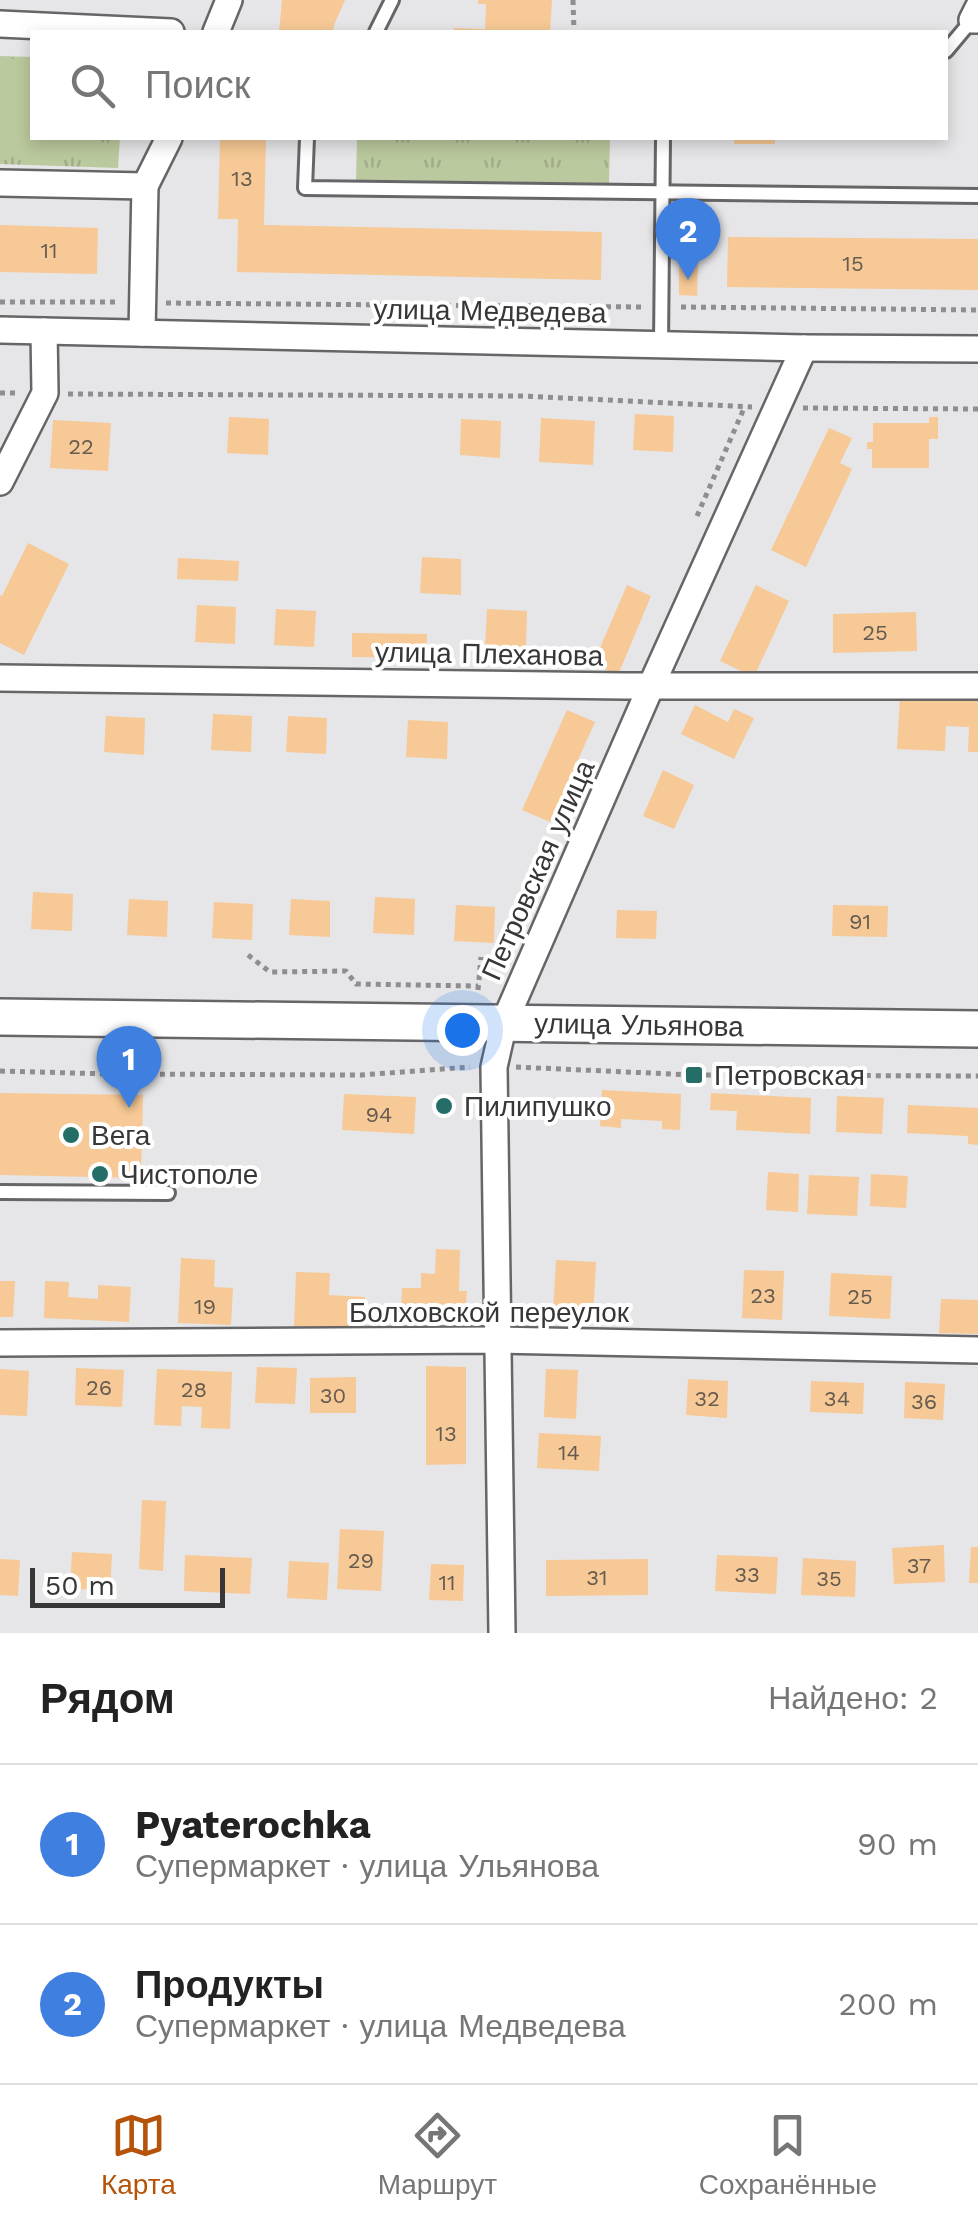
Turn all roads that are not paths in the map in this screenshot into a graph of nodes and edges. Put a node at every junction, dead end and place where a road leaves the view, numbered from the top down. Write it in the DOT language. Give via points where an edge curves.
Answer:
graph roads {
  1 [pos="229,0"];
  2 [pos="392,0"];
  3 [pos="976,16"];
  4 [pos="0,24"];
  5 [pos="128,30"];
  6 [pos="217,30"];
  7 [pos="377,30"];
  8 [pos="948,49"];
  9 [pos="167,140"];
  10 [pos="307,140"];
  11 [pos="663,140"];
  12 [pos="0,183"];
  13 [pos="145,186"];
  14 [pos="664,192"];
  15 [pos="978,196"];
  16 [pos="0,330"];
  17 [pos="44,330"];
  18 [pos="142,333"];
  19 [pos="661,345"];
  20 [pos="804,348"];
  21 [pos="978,350"];
  22 [pos="0,482"];
  23 [pos="0,678"];
  24 [pos="651,686"];
  25 [pos="978,686"];
  26 [pos="0,1017"];
  27 [pos="504,1023"];
  28 [pos="978,1030"];
  29 [pos="0,1192"];
  30 [pos="168,1193"];
  31 [pos="497,1340"];
  32 [pos="0,1343"];
  33 [pos="978,1350"];
  34 [pos="502,1633"];
  1 -- 6 [label="street"];
  2 -- 7 [label="lane"];
  3 -- 8 [label="lane"];
  4 -- 5 [label="street"];
  9 -- 13 [label="street"];
  10 -- 14 [label="lane" via="305,188"];
  11 -- 14 [label="lane"];
  12 -- 13 [label="street"];
  13 -- 18 [label="street"];
  14 -- 15 [label="lane"];
  14 -- 19 [label="lane"];
  16 -- 17 [label="street, улица Медведева"];
  17 -- 18 [label="street, улица Медведева"];
  17 -- 22 [label="street" via="44,394"];
  18 -- 19 [label="street, улица Медведева"];
  19 -- 20 [label="street, улица Медведева"];
  20 -- 21 [label="street, улица Медведева"];
  20 -- 24 [label="street, Петровская улица"];
  23 -- 24 [label="street, улица Плеханова"];
  24 -- 25 [label="street, улица Плеханова"];
  24 -- 27 [label="street, Петровская улица"];
  26 -- 27 [label="main road, улица Ульянова"];
  27 -- 28 [label="main road, улица Ульянова"];
  27 -- 31 [label="street, Петровская улица" via="494,1067"];
  29 -- 30 [label="lane"];
  31 -- 32 [label="street, Болховской переулок"];
  31 -- 33 [label="street, Болховской переулок"];
  31 -- 34 [label="street, Петровская улица"];
}
